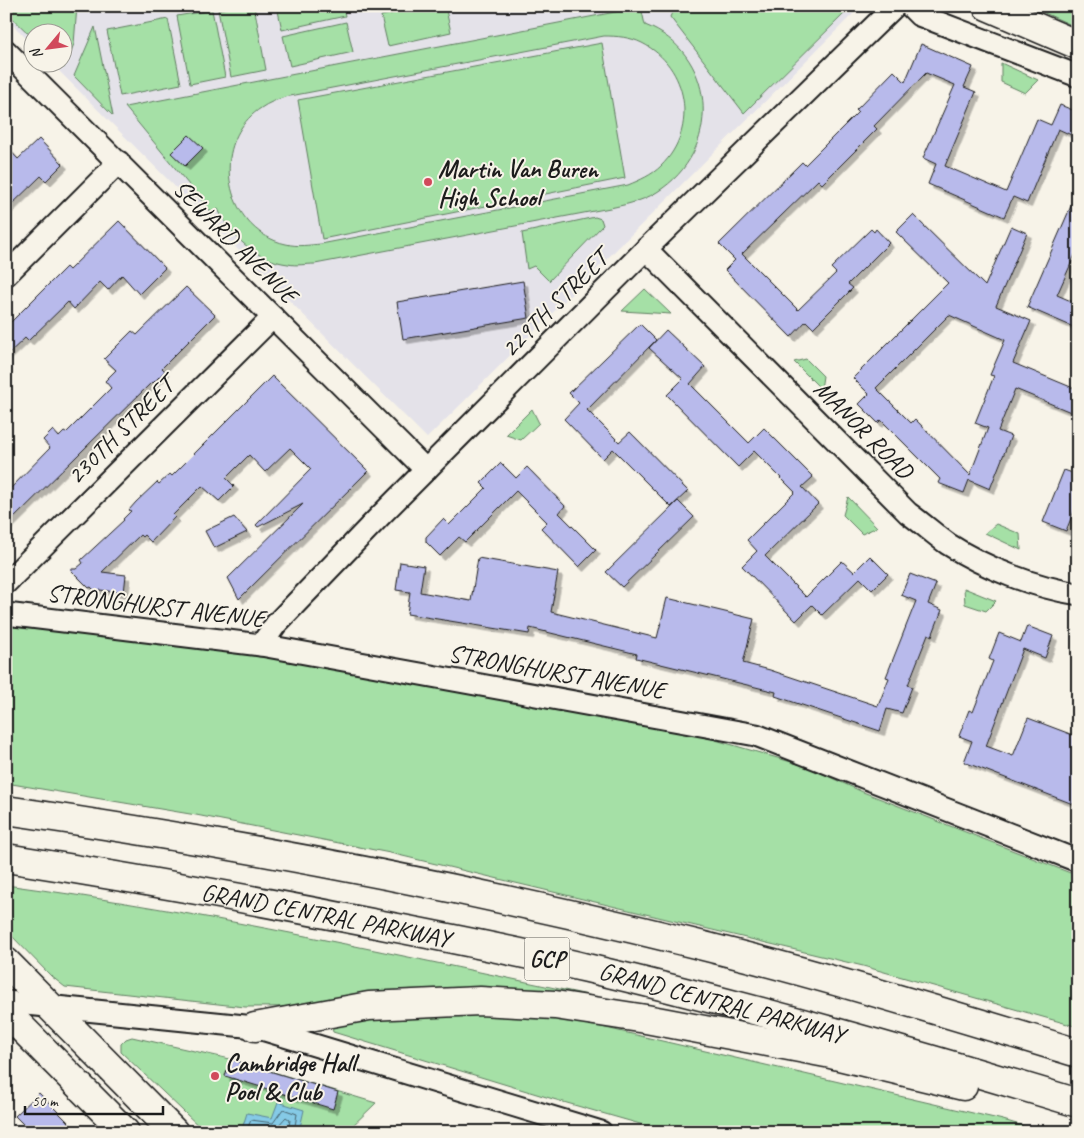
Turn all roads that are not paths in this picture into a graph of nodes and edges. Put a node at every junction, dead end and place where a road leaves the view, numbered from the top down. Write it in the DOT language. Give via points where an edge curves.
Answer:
graph roads {
  1 [pos="894,6"];
  2 [pos="910,6"];
  3 [pos="987,6"];
  4 [pos="1078,45"];
  5 [pos="6,51"];
  6 [pos="1078,76"];
  7 [pos="119,162"];
  8 [pos="646,249"];
  9 [pos="6,275"];
  10 [pos="273,316"];
  11 [pos="426,470"];
  12 [pos="6,583"];
  13 [pos="1078,594"];
  14 [pos="6,614"];
  15 [pos="261,645"];
  16 [pos="6,810"];
  17 [pos="6,858"];
  18 [pos="1078,861"];
  19 [pos="6,962"];
  20 [pos="6,1002"];
  21 [pos="50,1006"];
  22 [pos="6,1012"];
  23 [pos="255,1027"];
  24 [pos="1078,1053"];
  25 [pos="1078,1103"];
  26 [pos="1078,1114"];
  27 [pos="125,1132"];
  28 [pos="174,1132"];
  29 [pos="601,1132"];
  1 -- 8 [label="street, 229TH STREET"];
  2 -- 6 [label="street" via="919,15"];
  3 -- 4 [label="main road"];
  5 -- 7 [label="street, SEWARD AVENUE"];
  7 -- 9 [label="street"];
  7 -- 10 [label="street, SEWARD AVENUE"];
  8 -- 11 [label="street, 229TH STREET"];
  8 -- 13 [label="street, MANOR ROAD" via="908,513 982,563 1036,584"];
  10 -- 11 [label="street, SEWARD AVENUE"];
  10 -- 12 [label="street, 230TH STREET"];
  11 -- 15 [label="street, 229TH STREET" via="276,624"];
  14 -- 15 [label="street, STRONGHURST AVENUE"];
  15 -- 18 [label="street, STRONGHURST AVENUE" via="756,735"];
  16 -- 24 [label="main road, GRAND CENTRAL PARKWAY / GCP" via="280,854 599,921 778,965"];
  17 -- 25 [label="main road, GRAND CENTRAL PARKWAY / GCP" via="270,902 586,967 883,1045"];
  19 -- 21 [label="main road"];
  20 -- 21 [label="street"];
  21 -- 23 [label="street"];
  21 -- 28 [label="main road"];
  22 -- 27 [label="main road"];
  23 -- 26 [label="main road" via="369,1006 480,1001 555,1005 646,1018 826,1053"];
  23 -- 29 [label="street"];
}
